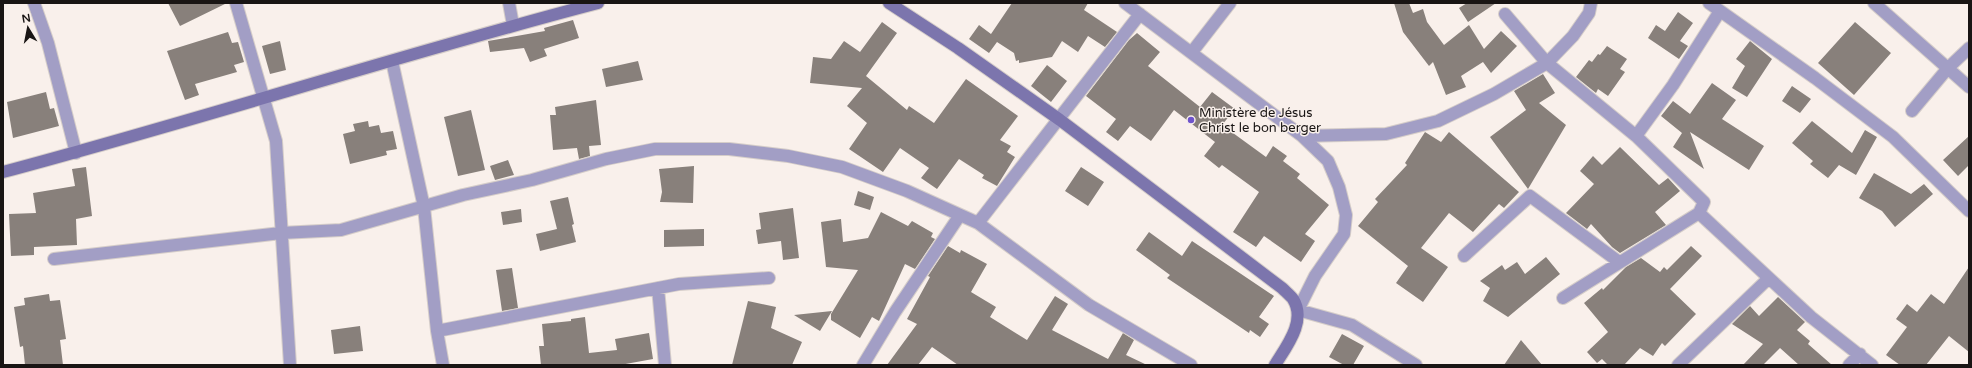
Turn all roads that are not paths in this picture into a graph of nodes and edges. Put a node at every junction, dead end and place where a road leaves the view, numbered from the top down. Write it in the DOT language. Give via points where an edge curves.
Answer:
graph roads {
  1 [pos="34,3"];
  2 [pos="236,3"];
  3 [pos="509,3"];
  4 [pos="598,3"];
  5 [pos="889,3"];
  6 [pos="1125,3"];
  7 [pos="1230,3"];
  8 [pos="1591,3"];
  9 [pos="1709,3"];
  10 [pos="1874,3"];
  11 [pos="1720,11"];
  12 [pos="1140,14"];
  13 [pos="1505,14"];
  14 [pos="513,25"];
  15 [pos="1969,48"];
  16 [pos="1192,52"];
  17 [pos="392,61"];
  18 [pos="1547,63"];
  19 [pos="1948,68"];
  20 [pos="1969,87"];
  21 [pos="263,99"];
  22 [pos="1912,111"];
  23 [pos="1060,120"];
  24 [pos="1302,136"];
  25 [pos="1636,136"];
  26 [pos="76,153"];
  27 [pos="3,172"];
  28 [pos="424,207"];
  29 [pos="1969,211"];
  30 [pos="1699,213"];
  31 [pos="960,215"];
  32 [pos="978,223"];
  33 [pos="281,233"];
  34 [pos="1464,256"];
  35 [pos="54,259"];
  36 [pos="1619,262"];
  37 [pos="769,278"];
  38 [pos="1769,278"];
  39 [pos="658,288"];
  40 [pos="1563,298"];
  41 [pos="1298,310"];
  42 [pos="437,331"];
  43 [pos="1860,354"];
  44 [pos="290,365"];
  45 [pos="443,365"];
  46 [pos="665,365"];
  47 [pos="862,365"];
  48 [pos="1190,365"];
  49 [pos="1275,365"];
  50 [pos="1416,365"];
  51 [pos="1678,365"];
  52 [pos="1849,365"];
  53 [pos="1872,365"];
  1 -- 26 [label="street" via="48,43"];
  2 -- 21 [label="street"];
  3 -- 14 [label="street"];
  4 -- 14 [label="street"];
  5 -- 23 [label="street"];
  6 -- 12 [label="street"];
  7 -- 16 [label="street"];
  8 -- 18 [label="street" via="1589,13 1573,36"];
  9 -- 11 [label="street"];
  10 -- 19 [label="street"];
  11 -- 25 [label="street" via="1673,86"];
  11 -- 29 [label="street" via="1893,137"];
  12 -- 16 [label="street"];
  12 -- 23 [label="street"];
  13 -- 18 [label="street"];
  14 -- 17 [label="street"];
  15 -- 19 [label="street"];
  16 -- 24 [label="street"];
  17 -- 21 [label="street"];
  17 -- 28 [label="street"];
  18 -- 24 [label="street" via="1494,94 1438,120 1386,134"];
  18 -- 25 [label="street"];
  19 -- 20 [label="street"];
  19 -- 22 [label="street"];
  21 -- 26 [label="street"];
  21 -- 33 [label="street" via="276,141"];
  23 -- 32 [label="street"];
  23 -- 41 [label="street" via="1282,288 1293,299"];
  24 -- 41 [label="street" via="1328,161 1339,187 1346,215 1344,234 1316,276"];
  25 -- 30 [label="street" via="1704,202"];
  26 -- 27 [label="street"];
  28 -- 31 [label="street" via="606,159 655,149 729,149 788,156 842,167 907,191"];
  28 -- 33 [label="street" via="341,230"];
  28 -- 42 [label="street"];
  30 -- 36 [label="street"];
  30 -- 38 [label="street"];
  31 -- 32 [label="street"];
  31 -- 47 [label="street"];
  32 -- 48 [label="street" via="1089,305"];
  33 -- 35 [label="street"];
  33 -- 44 [label="street"];
  34 -- 36 [label="street" via="1530,196"];
  36 -- 40 [label="street"];
  37 -- 39 [label="street" via="679,284"];
  38 -- 43 [label="street" via="1811,317"];
  38 -- 51 [label="street"];
  39 -- 42 [label="street"];
  39 -- 46 [label="street"];
  41 -- 49 [label="street" via="1298,319 1290,341"];
  41 -- 50 [label="street" via="1352,325"];
  42 -- 45 [label="street"];
  43 -- 52 [label="street"];
  43 -- 53 [label="street"];
}
